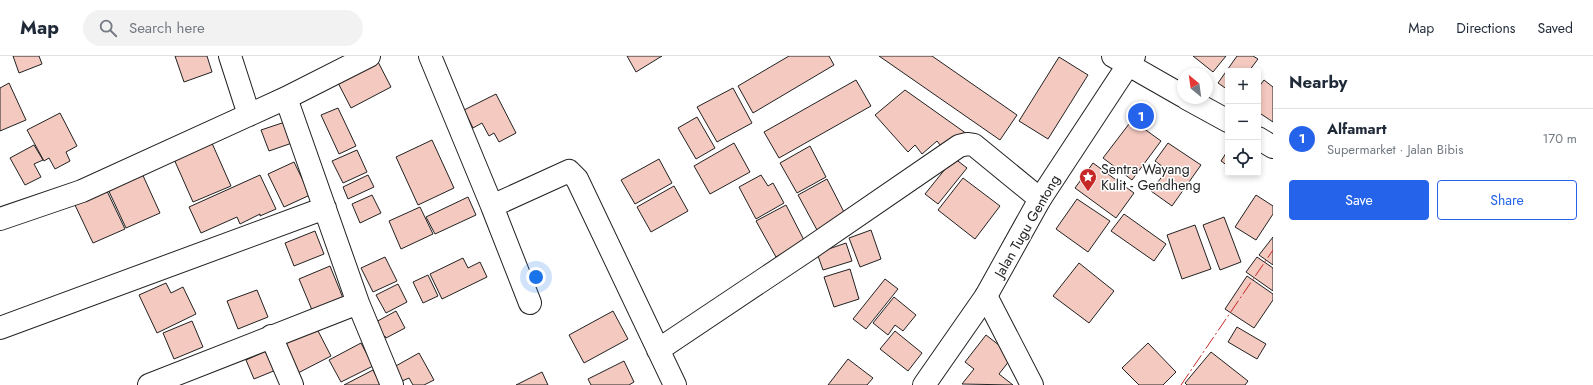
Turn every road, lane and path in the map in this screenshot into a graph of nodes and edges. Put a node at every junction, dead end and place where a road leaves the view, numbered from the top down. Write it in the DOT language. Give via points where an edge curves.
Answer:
graph roads {
  1 [pos="230,56"];
  2 [pos="369,56"];
  3 [pos="430,56"];
  4 [pos="1125,59"];
  5 [pos="1177,92"];
  6 [pos="286,98"];
  7 [pos="1197,104"];
  8 [pos="249,115"];
  9 [pos="1225,119"];
  10 [pos="1261,140"];
  11 [pos="1273,147"];
  12 [pos="1040,199"];
  13 [pos="492,206"];
  14 [pos="325,208"];
  15 [pos="0,219"];
  16 [pos="986,296"];
  17 [pos="358,304"];
  18 [pos="530,304"];
  19 [pos="0,328"];
  20 [pos="271,336"];
  21 [pos="658,350"];
  22 [pos="188,378"];
  23 [pos="149,385"];
  24 [pos="292,385"];
  25 [pos="392,385"];
  26 [pos="675,385"];
  27 [pos="924,385"];
  28 [pos="1032,385"];
  1 -- 8 [label="street"];
  2 -- 6 [label="street"];
  3 -- 13 [label="street"];
  4 -- 5 [label="street"];
  4 -- 12 [label="street, Jalan Tugu Gentong"];
  6 -- 8 [label="street"];
  6 -- 14 [label="street"];
  7 -- 9 [label="street"];
  8 -- 15 [label="street" via="82,191"];
  10 -- 11 [label="street"];
  12 -- 16 [label="street, Jalan Tugu Gentong"];
  12 -- 21 [label="street" via="974,145 959,146"];
  13 -- 18 [label="street"];
  13 -- 21 [label="street" via="569,171 574,174"];
  14 -- 17 [label="street"];
  14 -- 19 [label="street"];
  16 -- 27 [label="street, Jalan Tugu Gentong"];
  16 -- 28 [label="street"];
  17 -- 20 [label="street"];
  17 -- 25 [label="street"];
  20 -- 22 [label="street"];
  20 -- 24 [label="street"];
  21 -- 26 [label="street"];
  22 -- 23 [label="street"];
}
